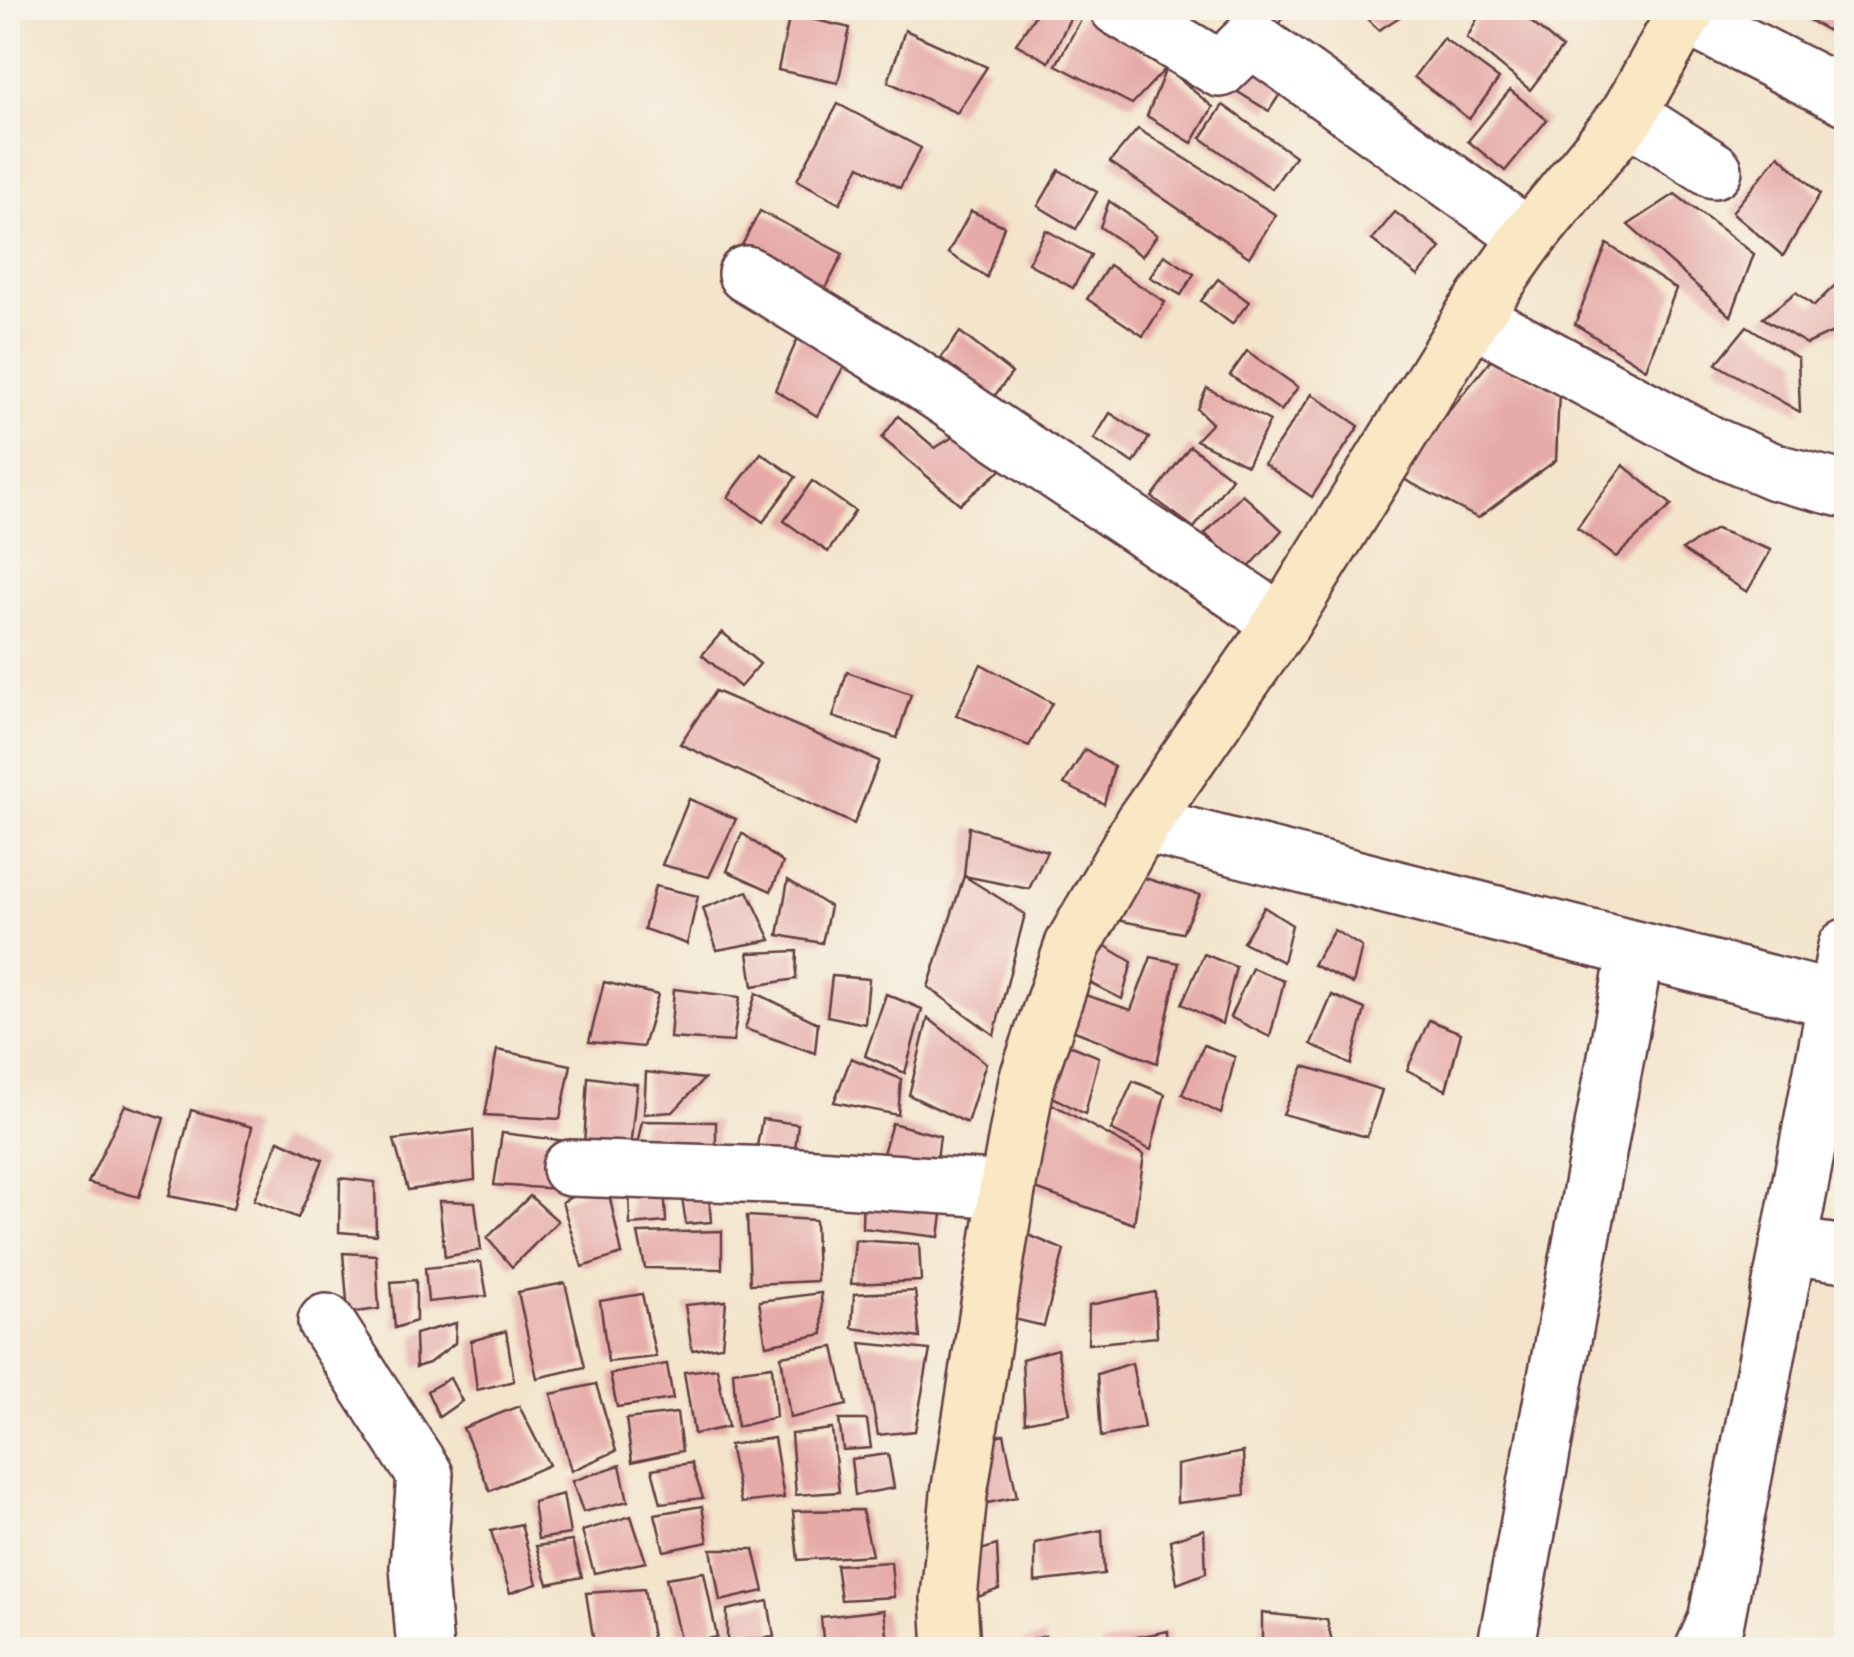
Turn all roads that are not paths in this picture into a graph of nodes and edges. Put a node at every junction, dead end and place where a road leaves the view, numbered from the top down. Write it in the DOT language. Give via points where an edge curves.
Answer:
graph roads {
  1 [pos="1118,8"];
  2 [pos="1686,12"];
  3 [pos="1846,97"];
  4 [pos="1628,116"];
  5 [pos="1714,170"];
  6 [pos="1529,238"];
  7 [pos="746,274"];
  8 [pos="1472,317"];
  9 [pos="1846,490"];
  10 [pos="1282,624"];
  11 [pos="1142,824"];
  12 [pos="1846,947"];
  13 [pos="1636,950"];
  14 [pos="1835,1000"];
  15 [pos="1835,1060"];
  16 [pos="570,1168"];
  17 [pos="1007,1190"];
  18 [pos="1788,1246"];
  19 [pos="1846,1254"];
  20 [pos="326,1322"];
  21 [pos="424,1650"];
  22 [pos="952,1650"];
  23 [pos="1505,1650"];
  24 [pos="1703,1650"];
  1 -- 6 [label="street" via="1220,70 1251,39"];
  2 -- 3 [label="street"];
  2 -- 4 [label="street"];
  4 -- 5 [label="street"];
  4 -- 6 [label="street"];
  6 -- 8 [label="street"];
  7 -- 10 [label="street" via="912,374"];
  8 -- 9 [label="street" via="1712,444 1774,472"];
  8 -- 10 [label="street"];
  10 -- 11 [label="street"];
  11 -- 13 [label="street"];
  11 -- 17 [label="street" via="1073,945 1027,1080"];
  12 -- 14 [label="street"];
  13 -- 14 [label="street"];
  13 -- 23 [label="street"];
  14 -- 15 [label="street"];
  15 -- 18 [label="street"];
  16 -- 17 [label="street"];
  17 -- 22 [label="street" via="958,1494"];
  18 -- 19 [label="street"];
  18 -- 24 [label="street" via="1716,1622"];
  20 -- 21 [label="street" via="425,1475 418,1567"];
}
